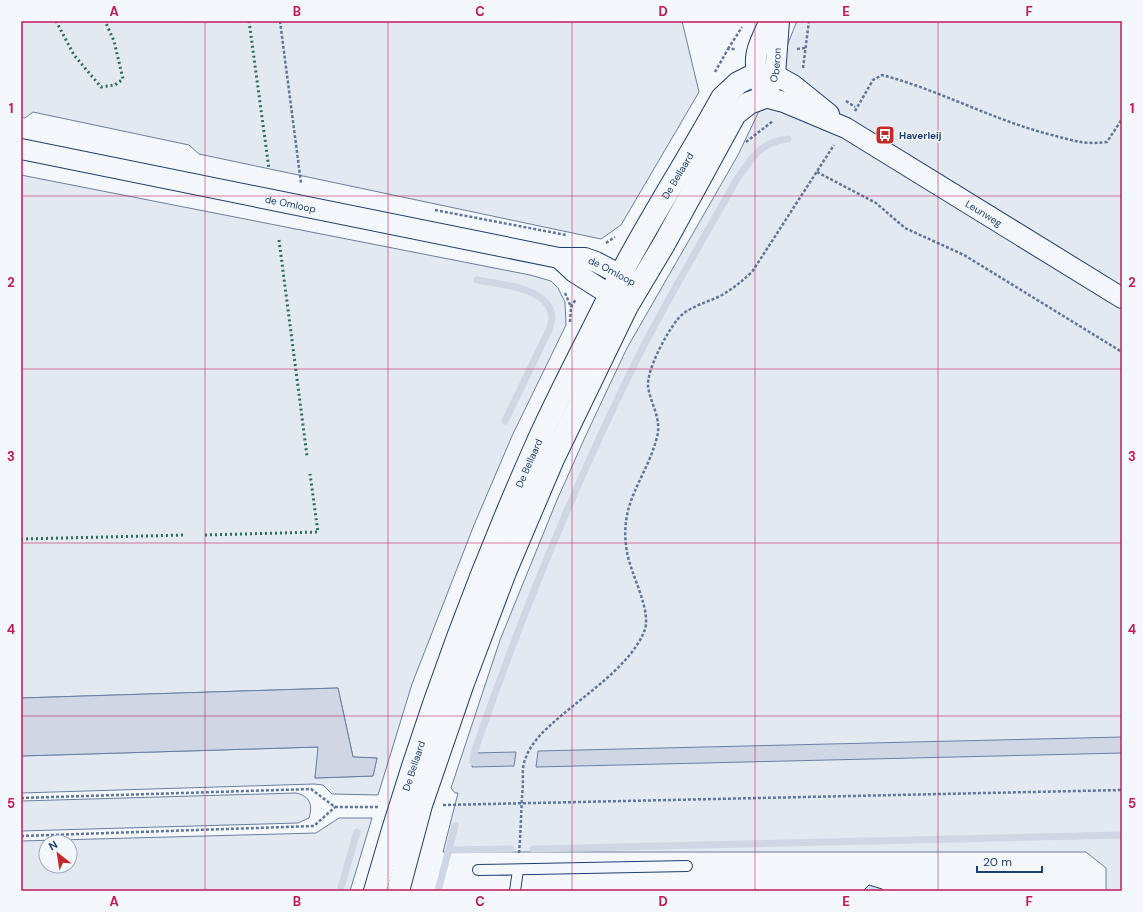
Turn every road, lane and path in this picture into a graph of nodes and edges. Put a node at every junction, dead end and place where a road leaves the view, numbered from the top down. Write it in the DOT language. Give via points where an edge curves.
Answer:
graph roads {
  1 [pos="280,21"];
  2 [pos="745,21"];
  3 [pos="770,21"];
  4 [pos="779,21"];
  5 [pos="809,21"];
  6 [pos="728,49"];
  7 [pos="804,65"];
  8 [pos="765,75"];
  9 [pos="765,98"];
  10 [pos="1122,119"];
  11 [pos="775,120"];
  12 [pos="846,128"];
  13 [pos="742,145"];
  14 [pos="21,149"];
  15 [pos="816,172"];
  16 [pos="301,183"];
  17 [pos="559,258"];
  18 [pos="621,274"];
  19 [pos="640,285"];
  20 [pos="1122,298"];
  21 [pos="618,301"];
  22 [pos="1122,352"];
  23 [pos="1122,790"];
  24 [pos="21,798"];
  25 [pos="445,798"];
  26 [pos="521,803"];
  27 [pos="400,805"];
  28 [pos="443,805"];
  29 [pos="335,807"];
  30 [pos="431,809"];
  31 [pos="21,836"];
  32 [pos="687,866"];
  33 [pos="478,870"];
  34 [pos="518,870"];
  35 [pos="375,891"];
  36 [pos="398,891"];
  37 [pos="515,891"];
  1 -- 16 [label="path"];
  2 -- 6 [label="path"];
  3 -- 8 [label="street, Oberon" via="756,48"];
  4 -- 8 [label="street, Oberon"];
  5 -- 7 [label="path"];
  8 -- 9 [label="street, Oberon"];
  8 -- 12 [label="street, Leunweg" via="793,85"];
  8 -- 18 [label="street, De Bellaard" via="738,83 722,98"];
  9 -- 12 [label="street, Leunweg" via="784,102"];
  9 -- 19 [label="street, De Bellaard" via="749,104 735,114"];
  10 -- 12 [label="path" via="1107,142 1075,142 1019,126 930,90 882,74 873,80"];
  11 -- 13 [label="path"];
  12 -- 15 [label="path"];
  12 -- 20 [label="street, Leunweg"];
  14 -- 17 [label="street, de Omloop"];
  15 -- 22 [label="path" via="876,204 905,228 964,255"];
  15 -- 26 [label="path" via="752,272 737,286 694,306 678,319 651,367 648,386 657,413 658,435 633,493 624,522 627,552 645,612 645,630 635,648 614,671 533,742 524,761"];
  17 -- 18 [label="street, de Omloop" via="585,258"];
  17 -- 21 [label="street, de Omloop" via="574,272"];
  18 -- 19 [label="street, de Omloop"];
  18 -- 21 [label="street, De Bellaard"];
  19 -- 21 [label="street, De Bellaard"];
  21 -- 27 [label="street, De Bellaard" via="536,446 484,569"];
  21 -- 30 [label="street, De Bellaard" via="505,572"];
  23 -- 26 [label="path"];
  24 -- 29 [label="path" via="311,789"];
  25 -- 28 [label="path"];
  26 -- 28 [label="path"];
  26 -- 34 [label="path"];
  27 -- 29 [label="path"];
  27 -- 35 [label="street, De Bellaard"];
  28 -- 30 [label="path"];
  28 -- 30 [label="path"];
  29 -- 31 [label="path" via="314,826"];
  30 -- 36 [label="street, De Bellaard"];
  32 -- 34 [label="lane"];
  33 -- 34 [label="lane"];
  34 -- 37 [label="lane"];
}
